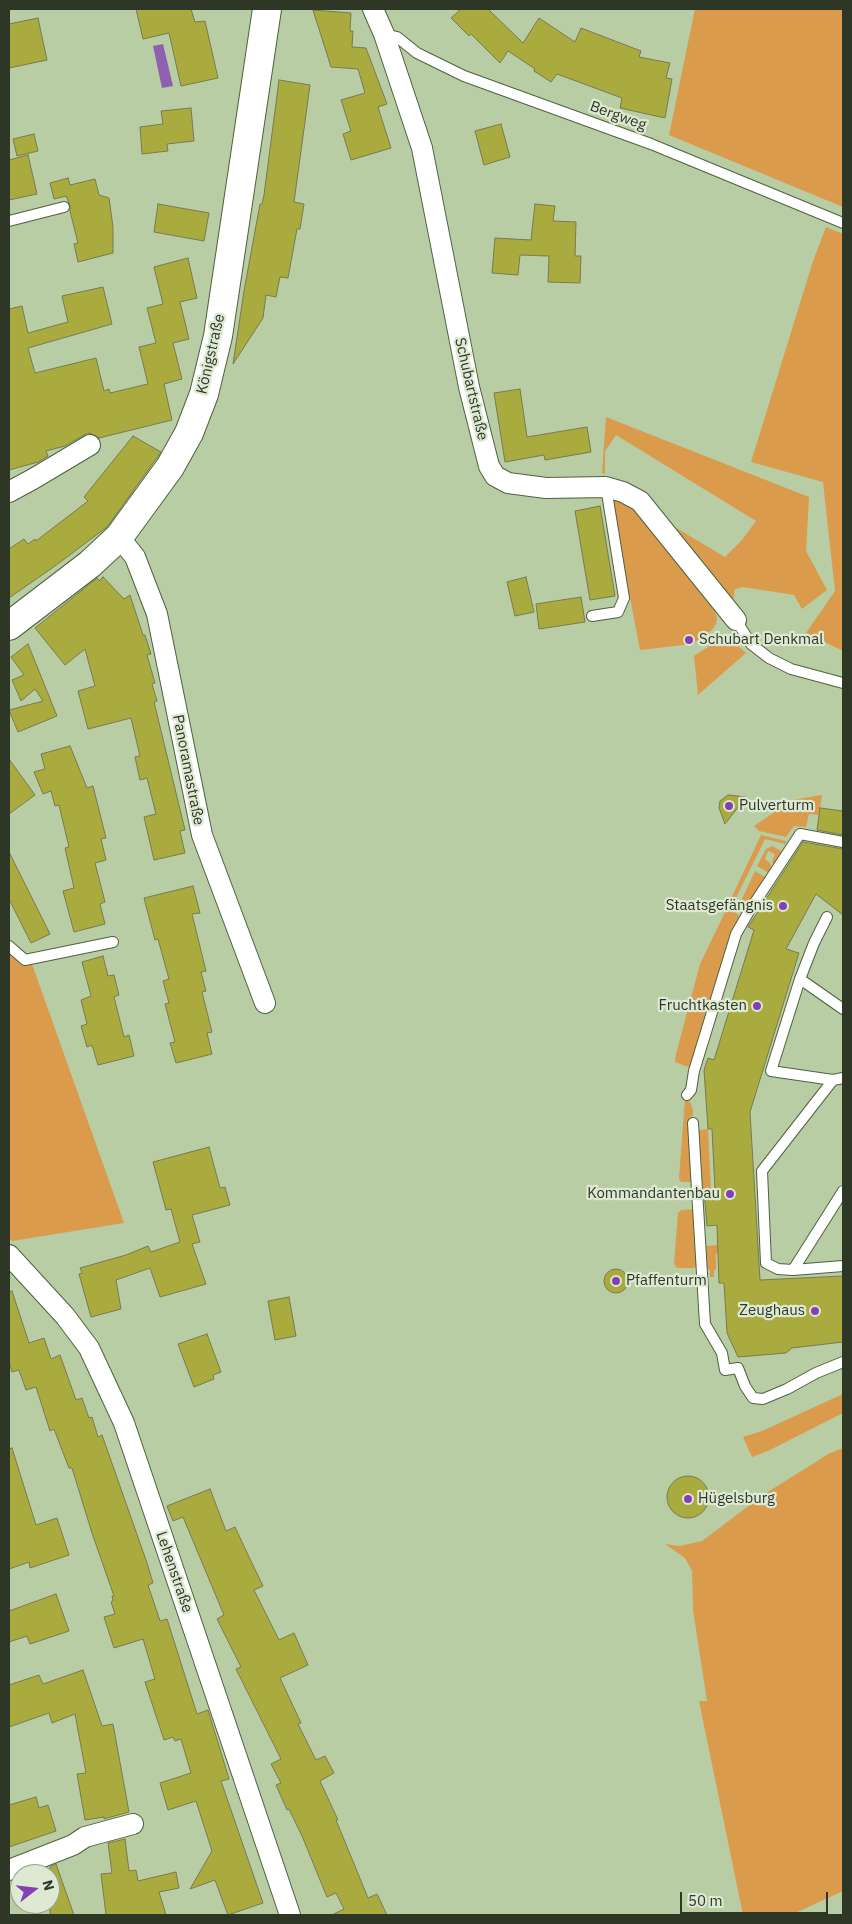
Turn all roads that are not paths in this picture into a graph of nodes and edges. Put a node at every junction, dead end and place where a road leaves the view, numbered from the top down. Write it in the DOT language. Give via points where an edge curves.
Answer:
graph roads {
  1 [pos="267,9"];
  2 [pos="373,9"];
  3 [pos="384,34"];
  4 [pos="64,207"];
  5 [pos="9,221"];
  6 [pos="843,223"];
  7 [pos="90,445"];
  8 [pos="606,487"];
  9 [pos="9,492"];
  10 [pos="119,537"];
  11 [pos="592,616"];
  12 [pos="736,620"];
  13 [pos="9,626"];
  14 [pos="843,683"];
  15 [pos="843,842"];
  16 [pos="827,917"];
  17 [pos="114,942"];
  18 [pos="9,946"];
  19 [pos="800,979"];
  20 [pos="265,1002"];
  21 [pos="843,1009"];
  22 [pos="838,1079"];
  23 [pos="687,1095"];
  24 [pos="693,1123"];
  25 [pos="843,1190"];
  26 [pos="9,1256"];
  27 [pos="843,1266"];
  28 [pos="793,1270"];
  29 [pos="843,1362"];
  30 [pos="133,1824"];
  31 [pos="9,1870"];
  32 [pos="290,1915"];
  1 -- 10 [label="main road, Königstraße" via="218,336 204,394 189,433 170,467"];
  2 -- 3 [label="street, Schubartstraße"];
  3 -- 6 [label="lane, Bergweg" via="397,38 418,53 464,76 651,144"];
  3 -- 8 [label="street, Schubartstraße" via="422,148 460,342 489,466 495,476 508,483 546,488"];
  4 -- 5 [label="lane"];
  7 -- 9 [label="street"];
  8 -- 11 [label="lane" via="624,598 618,612"];
  8 -- 12 [label="street, Schubartstraße" via="640,501"];
  10 -- 13 [label="main road, Königstraße" via="90,564"];
  10 -- 20 [label="street, Panoramastraße" via="135,556 157,614 202,835"];
  12 -- 14 [label="lane" via="751,644 769,658 791,669"];
  15 -- 23 [label="lane" via="800,834 748,913 733,941"];
  16 -- 19 [label="lane"];
  17 -- 18 [label="lane" via="25,960"];
  19 -- 21 [label="lane"];
  19 -- 22 [label="lane" via="771,1071"];
  22 -- 28 [label="lane" via="762,1171 766,1263 778,1269"];
  24 -- 29 [label="lane" via="704,1324 722,1353 726,1370 738,1368 753,1398 763,1399"];
  25 -- 28 [label="lane"];
  26 -- 32 [label="street, Lehenstraße" via="65,1316 89,1348 124,1423"];
  27 -- 28 [label="lane"];
  30 -- 31 [label="street" via="86,1837"];
}
